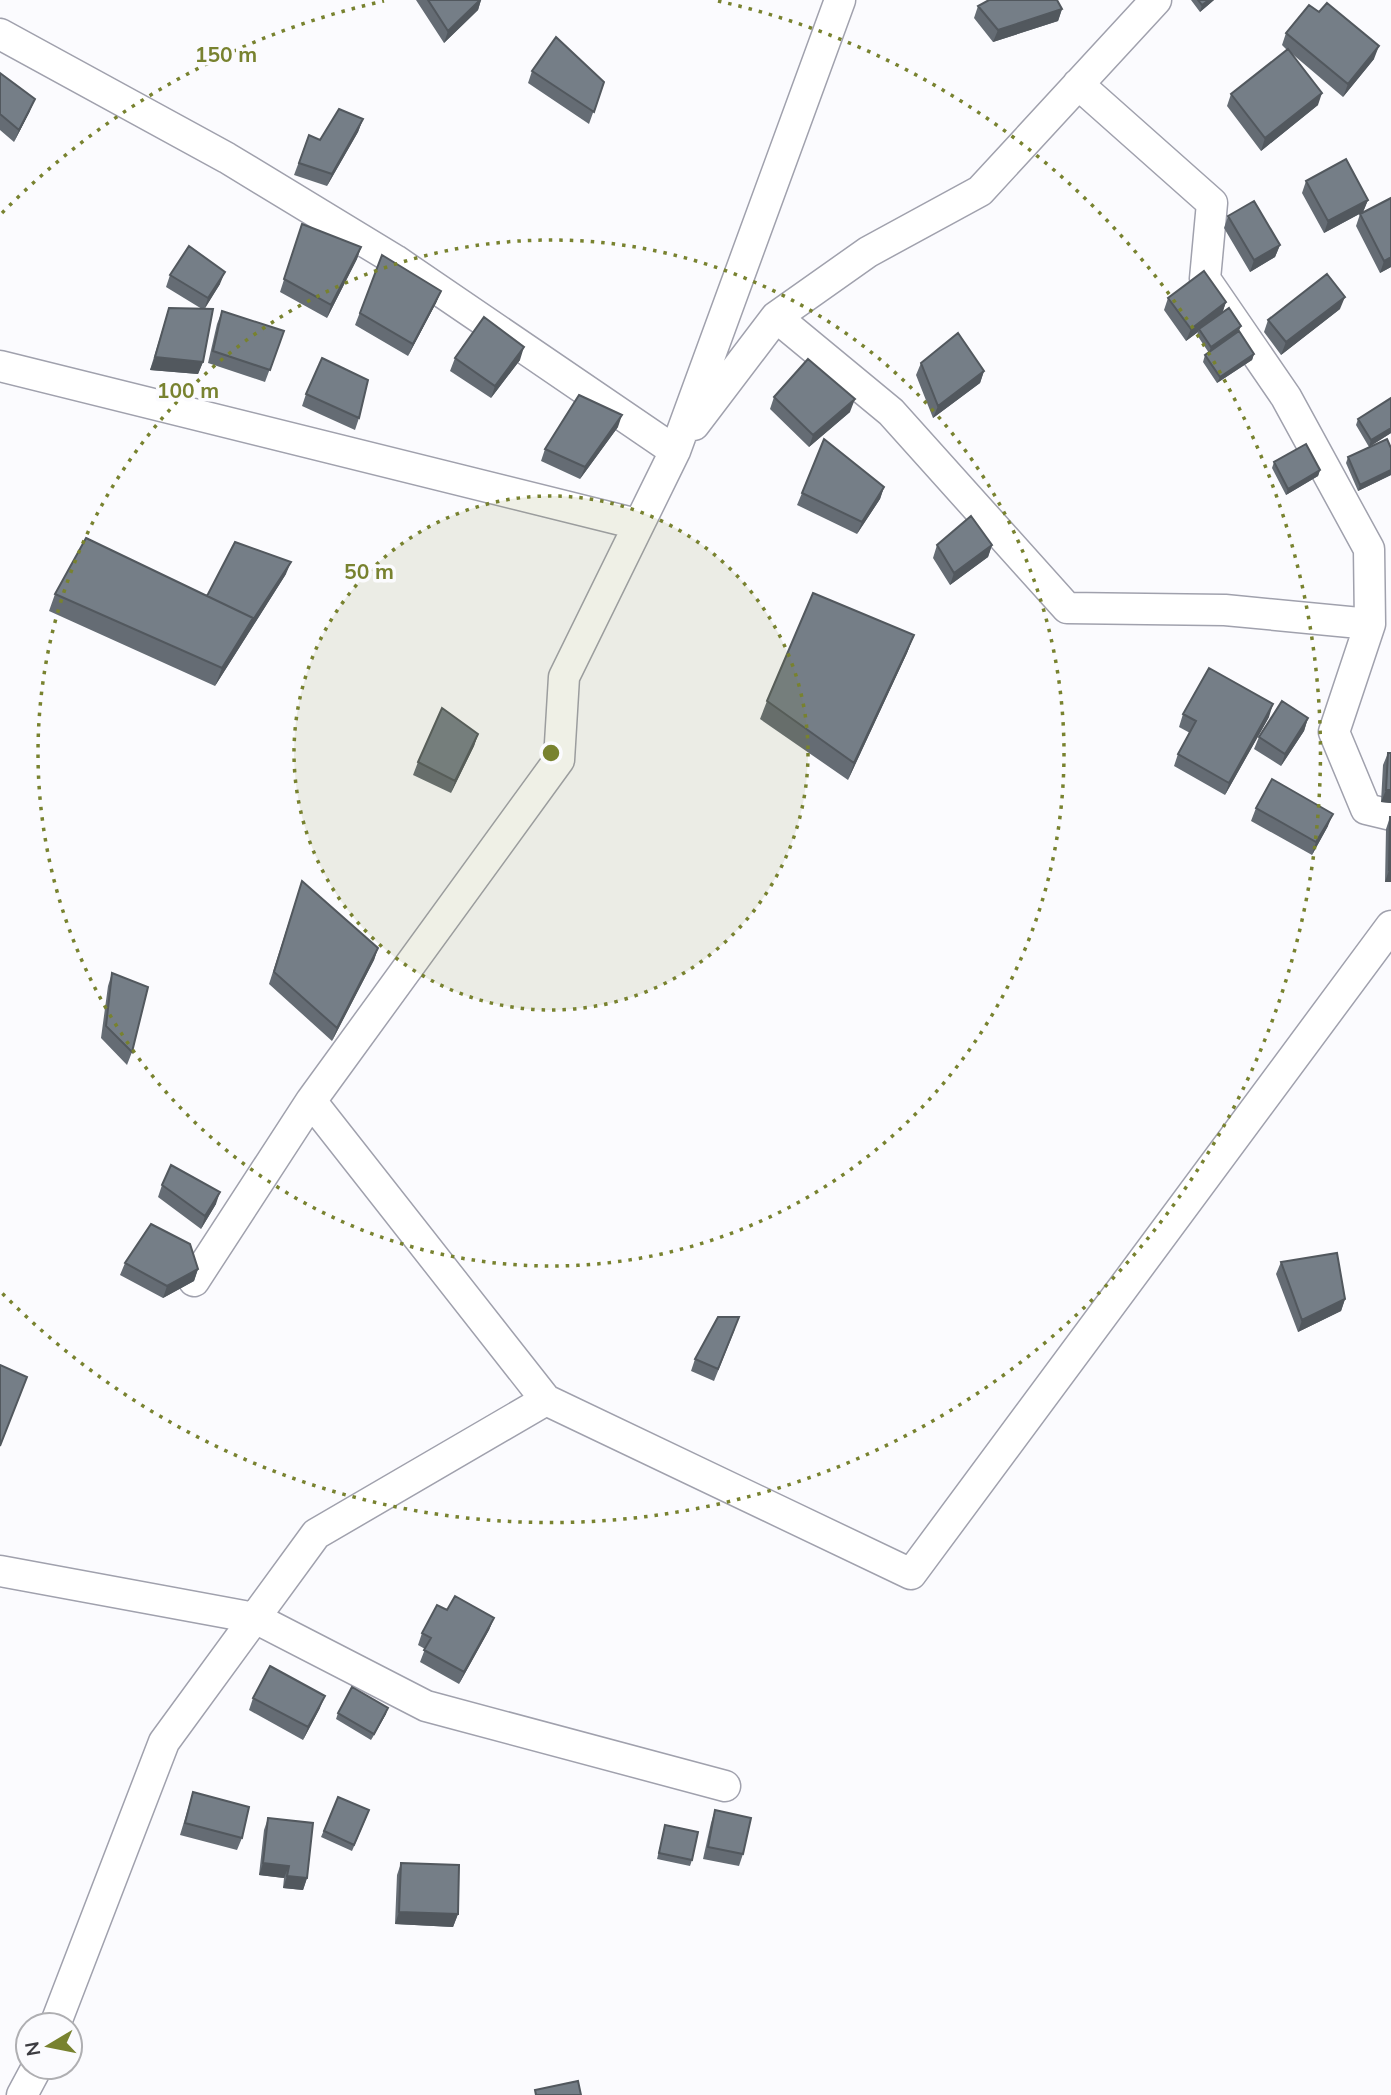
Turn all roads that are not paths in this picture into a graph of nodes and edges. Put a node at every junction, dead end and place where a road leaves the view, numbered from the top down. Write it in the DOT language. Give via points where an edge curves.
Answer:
graph roads {
  1 [pos="840,0"];
  2 [pos="1156,0"];
  3 [pos="0,34"];
  4 [pos="1078,84"];
  5 [pos="776,317"];
  6 [pos="0,366"];
  7 [pos="675,451"];
  8 [pos="637,524"];
  9 [pos="1370,624"];
  10 [pos="1391,815"];
  11 [pos="1391,926"];
  12 [pos="311,1101"];
  13 [pos="194,1281"];
  14 [pos="545,1400"];
  15 [pos="0,1571"];
  16 [pos="255,1618"];
  17 [pos="725,1786"];
  18 [pos="60,2011"];
  1 -- 7 [label="street"];
  2 -- 4 [label="street"];
  3 -- 7 [label="street" via="227,158 395,260"];
  4 -- 5 [label="street" via="980,191 868,252"];
  4 -- 9 [label="street" via="1212,203 1205,279 1286,397 1369,549"];
  5 -- 7 [label="street"];
  5 -- 9 [label="street" via="891,412 1067,608 1224,610"];
  6 -- 8 [label="street"];
  7 -- 8 [label="street"];
  8 -- 12 [label="street" via="564,677 559,760"];
  9 -- 10 [label="street" via="1334,732 1366,808"];
  11 -- 14 [label="street" via="911,1574"];
  12 -- 13 [label="street"];
  12 -- 14 [label="street"];
  14 -- 16 [label="street" via="316,1534"];
  15 -- 16 [label="street"];
  16 -- 17 [label="street" via="426,1706"];
  16 -- 18 [label="street" via="164,1742"];
}
